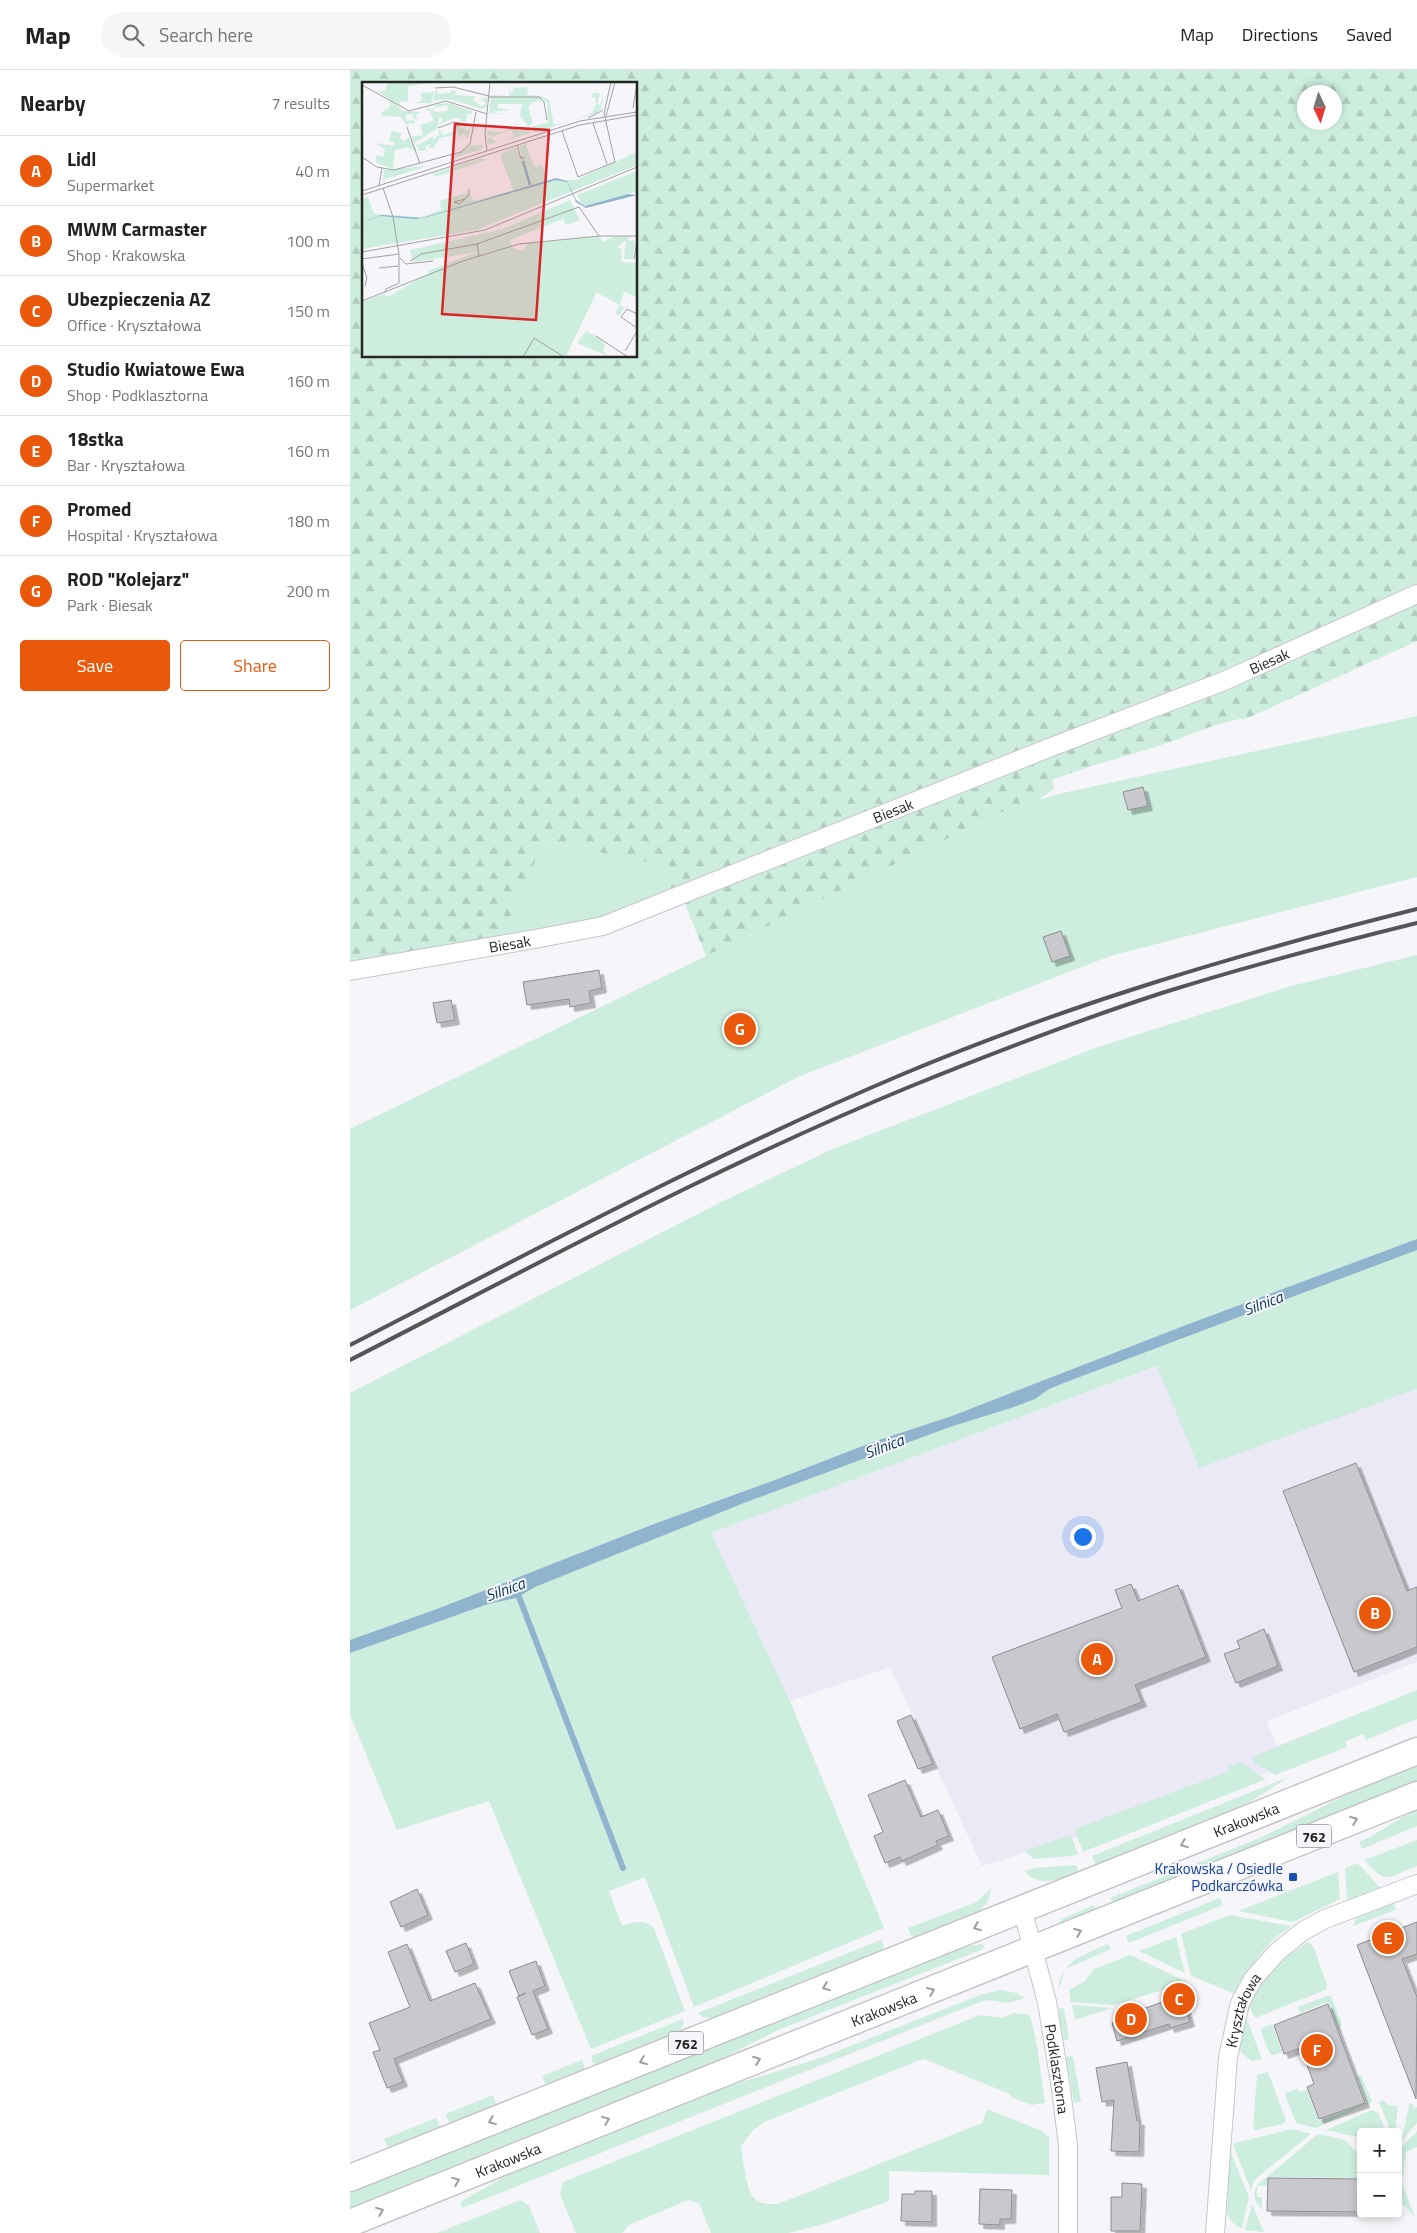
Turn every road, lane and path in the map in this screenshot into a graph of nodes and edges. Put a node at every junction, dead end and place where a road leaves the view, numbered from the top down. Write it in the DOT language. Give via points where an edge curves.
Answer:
graph roads {
  1 [pos="1417,594"];
  2 [pos="350,971"];
  3 [pos="1417,1751"];
  4 [pos="1417,1795"];
  5 [pos="1417,1884"];
  6 [pos="1022,1908"];
  7 [pos="1033,1951"];
  8 [pos="350,2178"];
  9 [pos="350,2223"];
  10 [pos="1068,2233"];
  11 [pos="1215,2233"];
  1 -- 2 [label="street, Biesak" via="1224,682 1046,749 603,926"];
  3 -- 6 [label="main road, Krakowska / 762, one-way"];
  7 -- 4 [label="main road, Krakowska / 762, one-way"];
  5 -- 11 [label="street, Kryształowa" via="1325,1919 1303,1931 1277,1952 1253,1979 1240,2003 1229,2050"];
  6 -- 7 [label="street, Podklasztorna"];
  6 -- 8 [label="main road, Krakowska / 762, one-way"];
  9 -- 7 [label="main road, Krakowska / 762, one-way"];
  7 -- 10 [label="street, Podklasztorna" via="1049,2010 1065,2115 1069,2154"];
}
